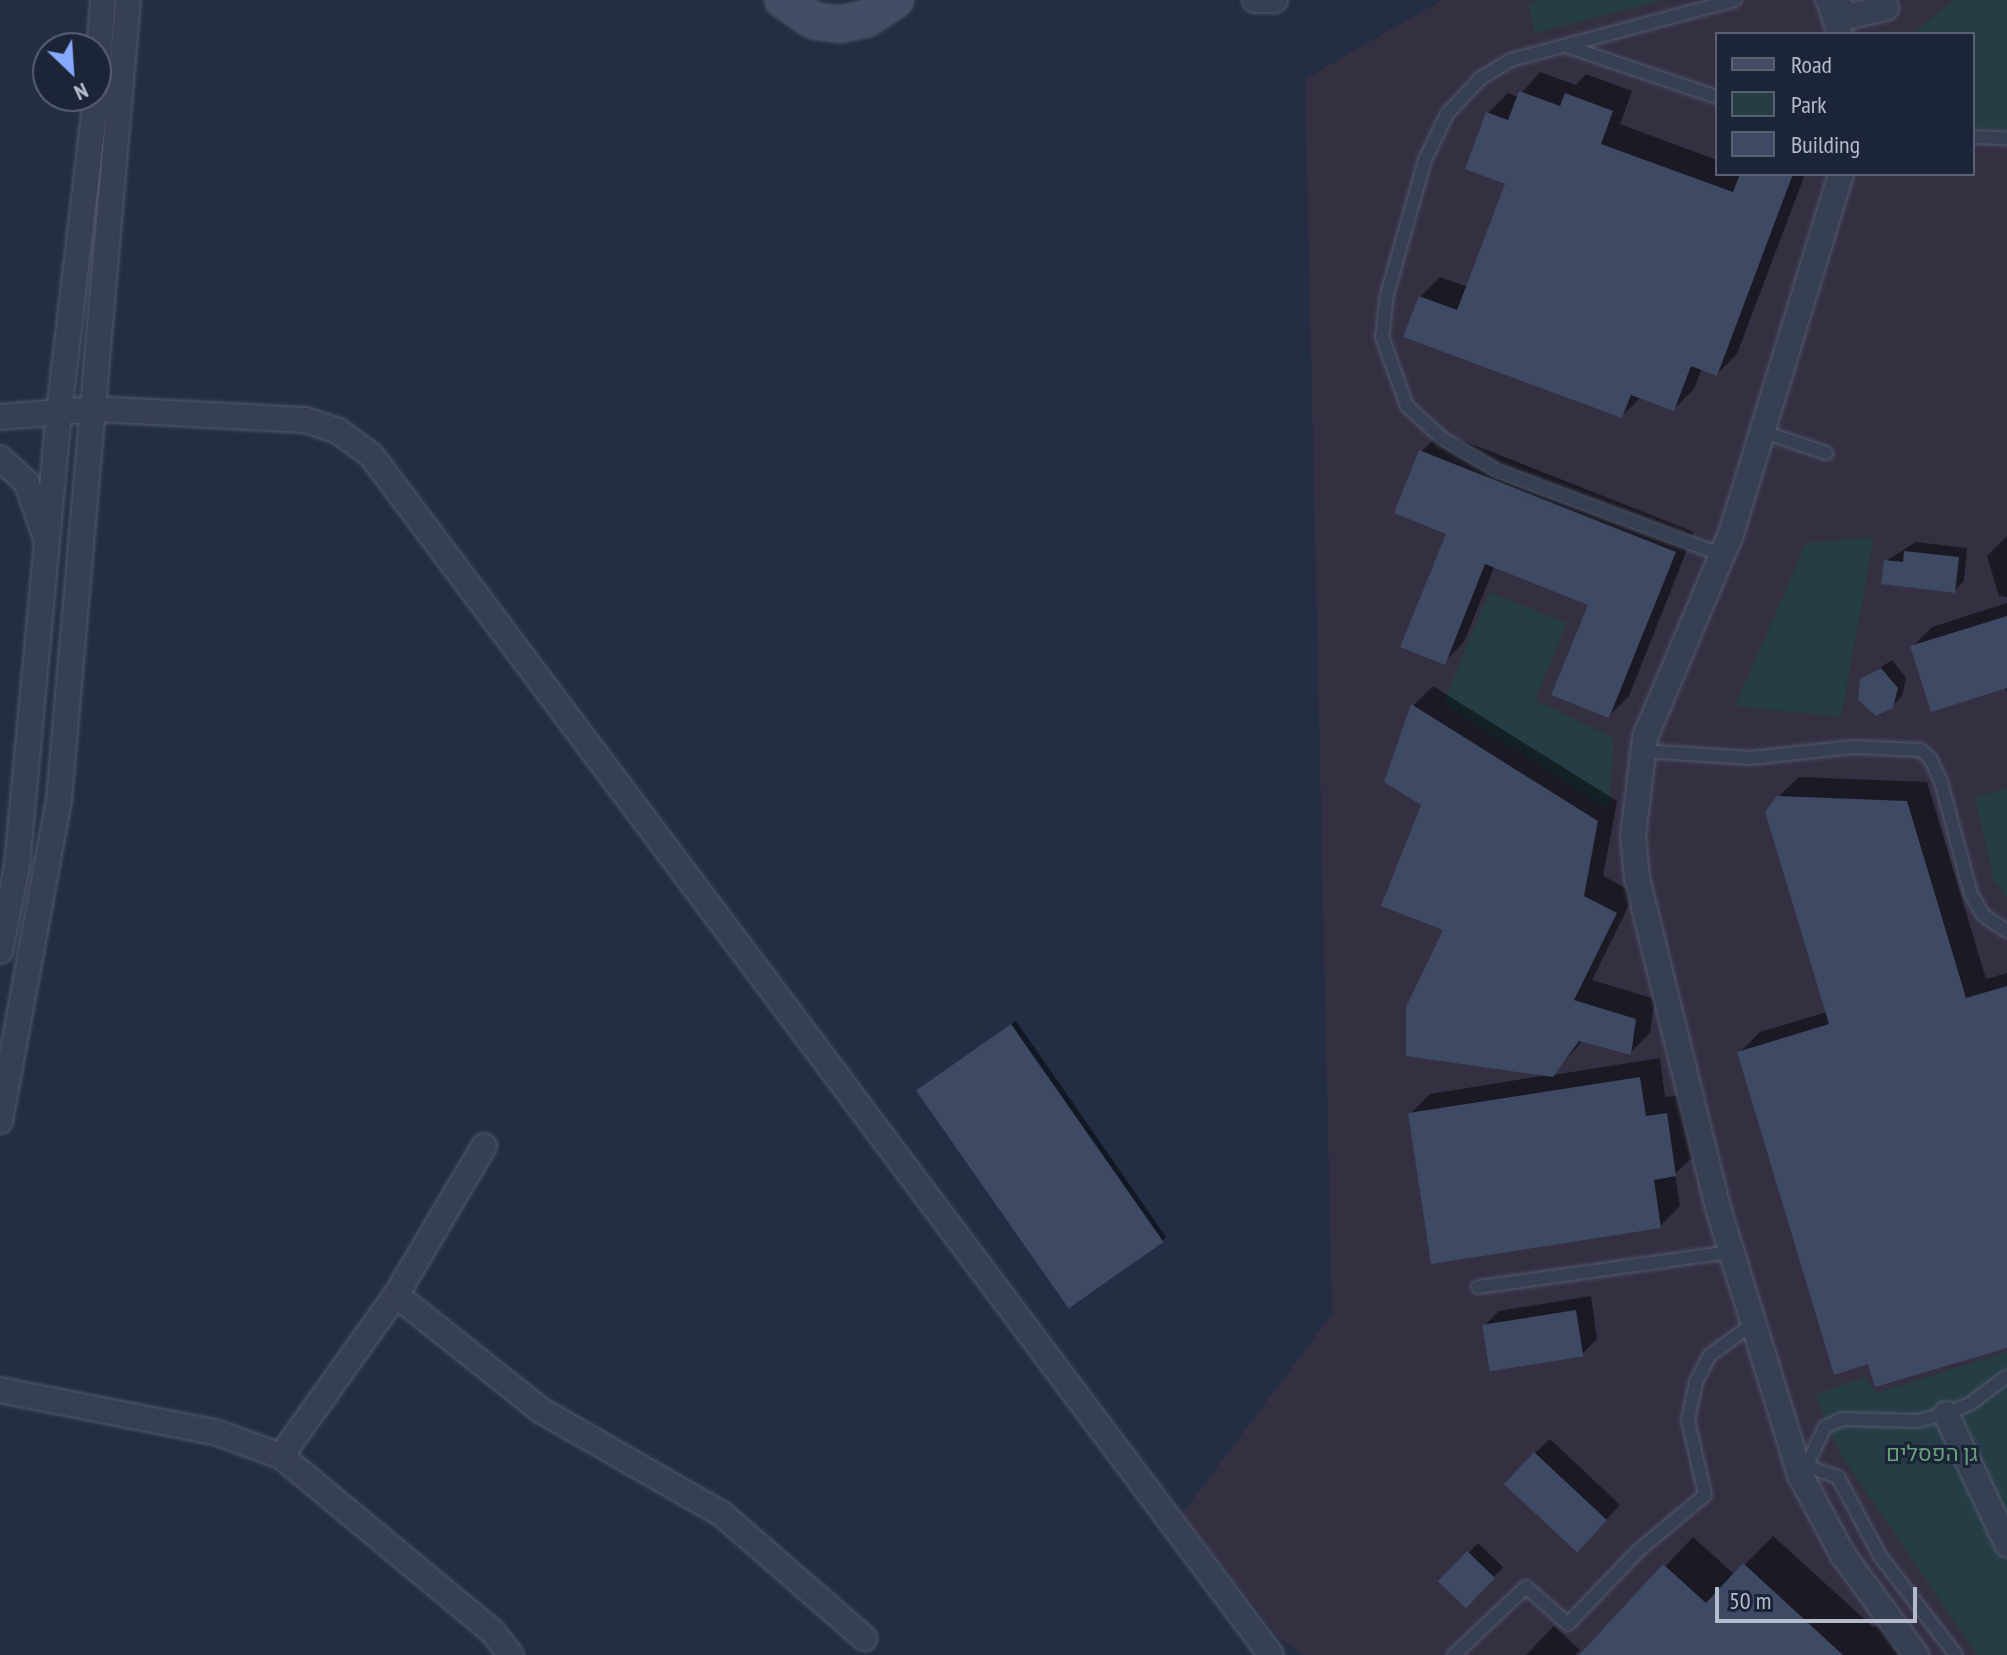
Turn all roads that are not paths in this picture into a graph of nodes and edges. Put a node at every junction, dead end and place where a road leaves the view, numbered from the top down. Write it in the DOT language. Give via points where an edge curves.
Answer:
graph roads {
  1 [pos="103,0"];
  2 [pos="128,0"];
  3 [pos="783,0"];
  4 [pos="895,0"];
  5 [pos="1255,0"];
  6 [pos="1275,0"];
  7 [pos="1735,0"];
  8 [pos="1829,1"];
  9 [pos="1890,4"];
  10 [pos="101,32"];
  11 [pos="1839,32"];
  12 [pos="1875,32"];
  13 [pos="1566,46"];
  14 [pos="1715,96"];
  15 [pos="94,112"];
  16 [pos="1975,137"];
  17 [pos="2007,138"];
  18 [pos="1840,176"];
  19 [pos="96,409"];
  20 [pos="59,412"];
  21 [pos="0,417"];
  22 [pos="1760,431"];
  23 [pos="1826,453"];
  24 [pos="0,458"];
  25 [pos="48,546"];
  26 [pos="1722,555"];
  27 [pos="1643,751"];
  28 [pos="2007,931"];
  29 [pos="0,951"];
  30 [pos="0,1121"];
  31 [pos="484,1146"];
  32 [pos="1731,1252"];
  33 [pos="1478,1287"];
  34 [pos="396,1295"];
  35 [pos="1753,1324"];
  36 [pos="2007,1376"];
  37 [pos="0,1390"];
  38 [pos="1946,1414"];
  39 [pos="281,1456"];
  40 [pos="1802,1464"];
  41 [pos="2007,1544"];
  42 [pos="864,1638"];
  43 [pos="511,1655"];
  44 [pos="1271,1655"];
  45 [pos="1454,1655"];
  46 [pos="1916,1655"];
  47 [pos="1956,1655"];
  1 -- 10 [label="street"];
  2 -- 19 [label="street"];
  3 -- 4 [label="street" via="814,21 840,24 866,19"];
  5 -- 6 [label="street"];
  7 -- 13 [label="lane"];
  8 -- 9 [label="street" via="1851,16"];
  8 -- 11 [label="street"];
  9 -- 12 [label="street"];
  13 -- 14 [label="lane"];
  13 -- 26 [label="lane" via="1511,60 1481,78 1447,114 1410,205 1382,337 1407,406 1443,439 1498,471"];
  15 -- 20 [label="street"];
  16 -- 17 [label="lane"];
  18 -- 22 [label="street"];
  19 -- 20 [label="street"];
  19 -- 30 [label="street" via="59,800"];
  19 -- 44 [label="street" via="305,420 338,431 371,455"];
  20 -- 21 [label="street"];
  20 -- 25 [label="street"];
  22 -- 23 [label="lane"];
  22 -- 26 [label="street"];
  24 -- 25 [label="street" via="27,483"];
  25 -- 29 [label="street" via="17,865"];
  26 -- 27 [label="street"];
  27 -- 28 [label="lane" via="1750,758 1853,747 1920,750 1941,782 1971,894 1983,915"];
  27 -- 32 [label="street" via="1633,836 1637,878"];
  31 -- 34 [label="street"];
  32 -- 33 [label="lane"];
  32 -- 35 [label="street"];
  34 -- 39 [label="street"];
  34 -- 42 [label="street" via="542,1411 722,1514"];
  35 -- 40 [label="street"];
  35 -- 45 [label="lane" via="1710,1355 1696,1382 1688,1420 1705,1495 1639,1550 1568,1624 1526,1587"];
  36 -- 38 [label="lane" via="1970,1404"];
  37 -- 39 [label="street" via="215,1432"];
  38 -- 40 [label="lane" via="1892,1423 1842,1419 1825,1427"];
  38 -- 41 [label="street"];
  39 -- 43 [label="street" via="492,1631"];
  40 -- 46 [label="street" via="1843,1555"];
  40 -- 47 [label="lane" via="1838,1477 1880,1556"];
}
